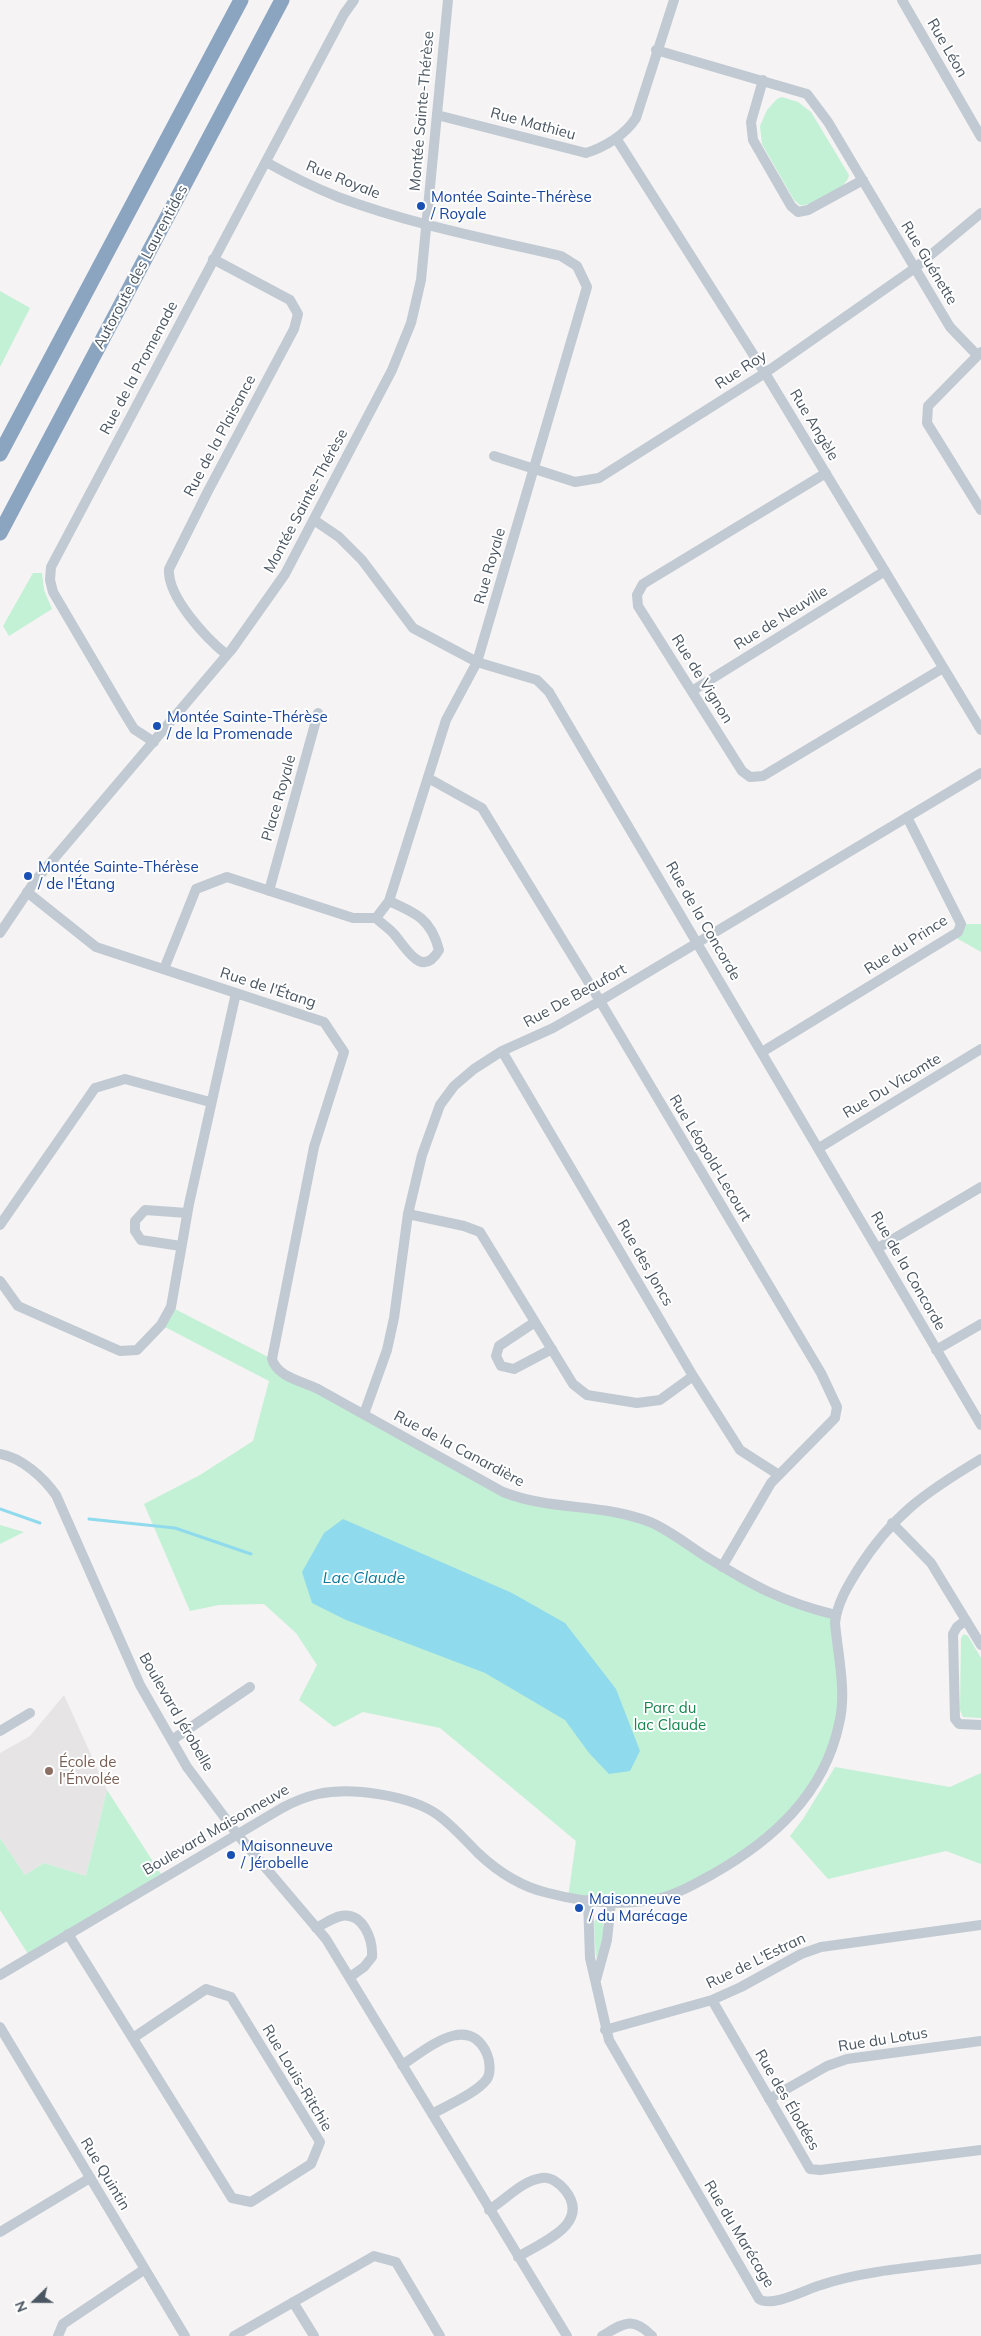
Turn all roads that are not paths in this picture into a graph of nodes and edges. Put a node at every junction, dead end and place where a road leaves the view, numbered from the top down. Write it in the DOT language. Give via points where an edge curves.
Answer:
graph roads {
  1 [pos="241,0"];
  2 [pos="282,0"];
  3 [pos="354,0"];
  4 [pos="448,0"];
  5 [pos="674,0"];
  6 [pos="902,0"];
  7 [pos="656,50"];
  8 [pos="763,80"];
  9 [pos="437,115"];
  10 [pos="981,137"];
  11 [pos="616,138"];
  12 [pos="266,162"];
  13 [pos="863,180"];
  14 [pos="981,213"];
  15 [pos="427,224"];
  16 [pos="213,259"];
  17 [pos="915,268"];
  18 [pos="979,353"];
  19 [pos="765,373"];
  20 [pos="0,454"];
  21 [pos="494,456"];
  22 [pos="534,468"];
  23 [pos="826,473"];
  24 [pos="980,504"];
  25 [pos="314,520"];
  26 [pos="0,533"];
  27 [pos="885,571"];
  28 [pos="227,655"];
  29 [pos="478,662"];
  30 [pos="943,668"];
  31 [pos="692,691"];
  32 [pos="318,713"];
  33 [pos="981,730"];
  34 [pos="154,742"];
  35 [pos="981,773"];
  36 [pos="428,778"];
  37 [pos="907,818"];
  38 [pos="269,891"];
  39 [pos="27,892"];
  40 [pos="389,901"];
  41 [pos="376,918"];
  42 [pos="0,933"];
  43 [pos="698,943"];
  44 [pos="164,969"];
  45 [pos="236,993"];
  46 [pos="600,1001"];
  47 [pos="981,1049"];
  48 [pos="502,1050"];
  49 [pos="762,1052"];
  50 [pos="210,1102"];
  51 [pos="819,1148"];
  52 [pos="981,1187"];
  53 [pos="187,1212"];
  54 [pos="408,1214"];
  55 [pos="0,1225"];
  56 [pos="181,1246"];
  57 [pos="878,1248"];
  58 [pos="0,1280"];
  59 [pos="536,1322"];
  60 [pos="981,1324"];
  61 [pos="552,1349"];
  62 [pos="936,1350"];
  63 [pos="272,1359"];
  64 [pos="693,1376"];
  65 [pos="364,1414"];
  66 [pos="981,1425"];
  67 [pos="0,1454"];
  68 [pos="981,1459"];
  69 [pos="779,1475"];
  70 [pos="892,1523"];
  71 [pos="722,1567"];
  72 [pos="836,1615"];
  73 [pos="966,1620"];
  74 [pos="981,1645"];
  75 [pos="250,1687"];
  76 [pos="30,1713"];
  77 [pos="981,1725"];
  78 [pos="0,1731"];
  79 [pos="172,1740"];
  80 [pos="238,1834"];
  81 [pos="588,1900"];
  82 [pos="611,1902"];
  83 [pos="981,1925"];
  84 [pos="316,1928"];
  85 [pos="68,1934"];
  86 [pos="0,1975"];
  87 [pos="350,1977"];
  88 [pos="596,1981"];
  89 [pos="712,2000"];
  90 [pos="0,2027"];
  91 [pos="605,2030"];
  92 [pos="133,2038"];
  93 [pos="981,2041"];
  94 [pos="402,2065"];
  95 [pos="769,2100"];
  96 [pos="432,2114"];
  97 [pos="981,2150"];
  98 [pos="90,2178"];
  99 [pos="489,2210"];
  100 [pos="0,2232"];
  101 [pos="518,2257"];
  102 [pos="981,2259"];
  103 [pos="145,2269"];
  104 [pos="293,2302"];
  105 [pos="58,2336"];
  106 [pos="185,2336"];
  107 [pos="234,2336"];
  108 [pos="314,2336"];
  109 [pos="440,2336"];
  110 [pos="568,2336"];
  111 [pos="602,2336"];
  112 [pos="652,2336"];
  1 -- 20 [label="highway"];
  2 -- 26 [label="highway, Autoroute des Laurentides"];
  3 -- 12 [label="street, Rue de la Promenade"];
  4 -- 9 [label="street, Montée Sainte-Thérèse"];
  5 -- 7 [label="street, Rue Mathieu"];
  6 -- 10 [label="street, Rue Léon"];
  7 -- 8 [label="street, Rue Guénette"];
  7 -- 11 [label="street, Rue Mathieu" via="636,118 629,129"];
  8 -- 13 [label="street, Rue Guénette" via="807,94"];
  8 -- 13 [label="street" via="751,122 752,140 790,206 798,212 808,210"];
  9 -- 11 [label="street, Rue Mathieu" via="586,153 598,150"];
  9 -- 15 [label="street, Montée Sainte-Thérèse"];
  11 -- 19 [label="street, Rue Angèle"];
  12 -- 15 [label="street, Rue Royale" via="340,198"];
  12 -- 16 [label="street, Rue de la Promenade"];
  13 -- 17 [label="street, Rue Guénette"];
  14 -- 17 [label="street, Rue Roy"];
  15 -- 22 [label="street, Rue Royale" via="561,256 577,266 587,287"];
  15 -- 25 [label="street, Montée Sainte-Thérèse" via="419,292 404,344"];
  16 -- 28 [label="street, Rue de la Plaisance" via="290,300 298,314 294,330 169,570 170,582 184,608 202,632"];
  16 -- 34 [label="street, Rue de la Promenade" via="50,571 53,592 123,711 134,729"];
  17 -- 18 [label="street, Rue Guénette" via="950,327"];
  17 -- 19 [label="street, Rue Roy"];
  18 -- 24 [label="street" via="928,406 927,423"];
  19 -- 22 [label="street, Rue Roy" via="599,478 575,482"];
  19 -- 23 [label="street, Rue Angèle"];
  21 -- 22 [label="street, Rue Roy"];
  22 -- 29 [label="street, Rue Royale"];
  23 -- 27 [label="street, Rue Angèle"];
  23 -- 31 [label="street, Rue de Vignon" via="644,584 637,594 638,606"];
  25 -- 28 [label="street, Montée Sainte-Thérèse" via="284,574"];
  25 -- 29 [label="street, Rue de la Concorde" via="339,537 362,560 413,628"];
  27 -- 30 [label="street, Rue Angèle"];
  27 -- 31 [label="street, Rue de Neuville"];
  28 -- 34 [label="street, Montée Sainte-Thérèse"];
  29 -- 36 [label="street, Rue Royale" via="446,720"];
  29 -- 43 [label="street, Rue de la Concorde" via="537,680 549,692"];
  30 -- 31 [label="street, Rue de Vignon" via="763,776 750,777 742,771"];
  30 -- 33 [label="street, Rue Angèle"];
  32 -- 38 [label="street, Place Royale"];
  34 -- 39 [label="street, Montée Sainte-Thérèse"];
  35 -- 37 [label="street, Rue De Beaufort"];
  36 -- 40 [label="street, Rue Royale"];
  36 -- 46 [label="street, Rue Léopold-Lecourt" via="482,808"];
  37 -- 43 [label="street, Rue De Beaufort"];
  37 -- 49 [label="street, Rue du Prince" via="961,924 958,932"];
  38 -- 41 [label="street" via="353,918"];
  38 -- 44 [label="street" via="227,877 196,889"];
  39 -- 42 [label="street, Montée Sainte-Thérèse"];
  39 -- 44 [label="street, Rue de l'Étang" via="96,947"];
  40 -- 41 [label="street, Rue Royale"];
  40 -- 41 [label="street" via="419,914 436,937 439,950 434,959 427,962 415,960"];
  43 -- 46 [label="street, Rue De Beaufort"];
  43 -- 49 [label="street, Rue de la Concorde"];
  44 -- 45 [label="street, Rue de l'Étang"];
  45 -- 50 [label="street"];
  45 -- 63 [label="street, Rue de l'Étang" via="324,1022 344,1052 314,1148"];
  46 -- 48 [label="street, Rue De Beaufort" via="553,1028"];
  46 -- 69 [label="street, Rue Léopold-Lecourt" via="835,1400 838,1412 832,1424"];
  47 -- 51 [label="street, Rue Du Vicomte"];
  48 -- 54 [label="street, Rue De Beaufort" via="467,1074 440,1105 422,1156"];
  48 -- 64 [label="street, Rue des Joncs"];
  49 -- 51 [label="street, Rue de la Concorde"];
  50 -- 53 [label="street"];
  50 -- 55 [label="street" via="126,1079 95,1088"];
  51 -- 57 [label="street, Rue de la Concorde"];
  52 -- 57 [label="street"];
  53 -- 56 [label="street"];
  53 -- 56 [label="street" via="145,1210 135,1221 135,1231 141,1240"];
  54 -- 59 [label="street" via="480,1232"];
  54 -- 65 [label="street, Rue De Beaufort" via="394,1318 380,1372"];
  56 -- 58 [label="street" via="171,1307 161,1324 137,1350 120,1351 18,1306"];
  57 -- 62 [label="street, Rue de la Concorde"];
  59 -- 61 [label="street"];
  59 -- 61 [label="street" via="499,1346 498,1361 501,1366 514,1370"];
  60 -- 62 [label="street"];
  61 -- 64 [label="street" via="573,1384 587,1395 637,1404 660,1400"];
  62 -- 66 [label="street, Rue de la Concorde"];
  63 -- 65 [label="street, Rue de la Canardière" via="279,1372"];
  64 -- 69 [label="street, Rue des Joncs" via="740,1450"];
  65 -- 71 [label="street, Rue de la Canardière" via="503,1492 526,1501 612,1511 652,1523"];
  67 -- 79 [label="street, Boulevard Jérobelle" via="37,1474 56,1495 140,1685"];
  68 -- 70 [label="street, Boulevard Maisonneuve" via="923,1496"];
  69 -- 71 [label="street, Rue Léopold-Lecourt" via="767,1489"];
  70 -- 72 [label="street, Boulevard Maisonneuve" via="853,1578"];
  70 -- 73 [label="street" via="931,1562"];
  71 -- 72 [label="street, Rue de la Canardière" via="791,1603"];
  72 -- 82 [label="street, Boulevard Maisonneuve" via="842,1688 840,1719 827,1761 796,1810 750,1852 687,1888 658,1899"];
  73 -- 74 [label="street"];
  73 -- 77 [label="street" via="957,1626 953,1634 955,1719 959,1724"];
  75 -- 79 [label="street"];
  76 -- 78 [label="street"];
  79 -- 80 [label="street, Boulevard Jérobelle" via="187,1767"];
  80 -- 81 [label="street, Boulevard Maisonneuve" via="294,1802 318,1794 341,1792 397,1798 418,1804 439,1816 479,1854 513,1879 546,1893"];
  80 -- 84 [label="street, Boulevard Jérobelle"];
  80 -- 85 [label="street, Boulevard Maisonneuve"];
  81 -- 82 [label="street, Boulevard Maisonneuve"];
  81 -- 88 [label="street, Rue du Marécage" via="590,1958"];
  82 -- 88 [label="street, Rue du Marécage" via="607,1940"];
  83 -- 89 [label="street, Rue de L'Estran" via="821,1947"];
  84 -- 87 [label="street, Boulevard Jérobelle"];
  84 -- 87 [label="street" via="336,1918 350,1916 361,1923 369,1935 372,1957"];
  85 -- 86 [label="street, Boulevard Maisonneuve"];
  85 -- 92 [label="street, Rue Louis-Ritchie"];
  87 -- 94 [label="street, Boulevard Jérobelle"];
  88 -- 91 [label="street, Rue du Marécage"];
  89 -- 91 [label="street, Rue de L'Estran"];
  89 -- 95 [label="street, Rue des Élodées"];
  90 -- 98 [label="street, Rue Quintin"];
  91 -- 102 [label="street, Rue du Marécage" via="753,2291 763,2302 773,2302 850,2277"];
  92 -- 92 [label="street, Rue Louis-Ritchie" via="232,2198 251,2202 311,2164 320,2142 231,1997 206,1989"];
  93 -- 95 [label="street, Rue du Lotus" via="846,2059 827,2066"];
  94 -- 96 [label="street, Boulevard Jérobelle"];
  94 -- 96 [label="street" via="453,2035 473,2036 484,2047 490,2061 487,2079"];
  95 -- 97 [label="street, Rue des Élodées" via="806,2164 816,2171"];
  96 -- 99 [label="street, Boulevard Jérobelle"];
  98 -- 100 [label="street"];
  98 -- 103 [label="street, Rue Quintin"];
  99 -- 101 [label="street, Boulevard Jérobelle"];
  99 -- 101 [label="street" via="541,2178 554,2180 567,2193 573,2208 569,2223 559,2233"];
  101 -- 110 [label="street, Boulevard Jérobelle"];
  103 -- 105 [label="street" via="63,2324"];
  103 -- 106 [label="street, Rue Quintin"];
  104 -- 107 [label="street"];
  104 -- 108 [label="street"];
  104 -- 109 [label="street" via="374,2256 396,2262"];
  111 -- 112 [label="street" via="632,2322"];
}
